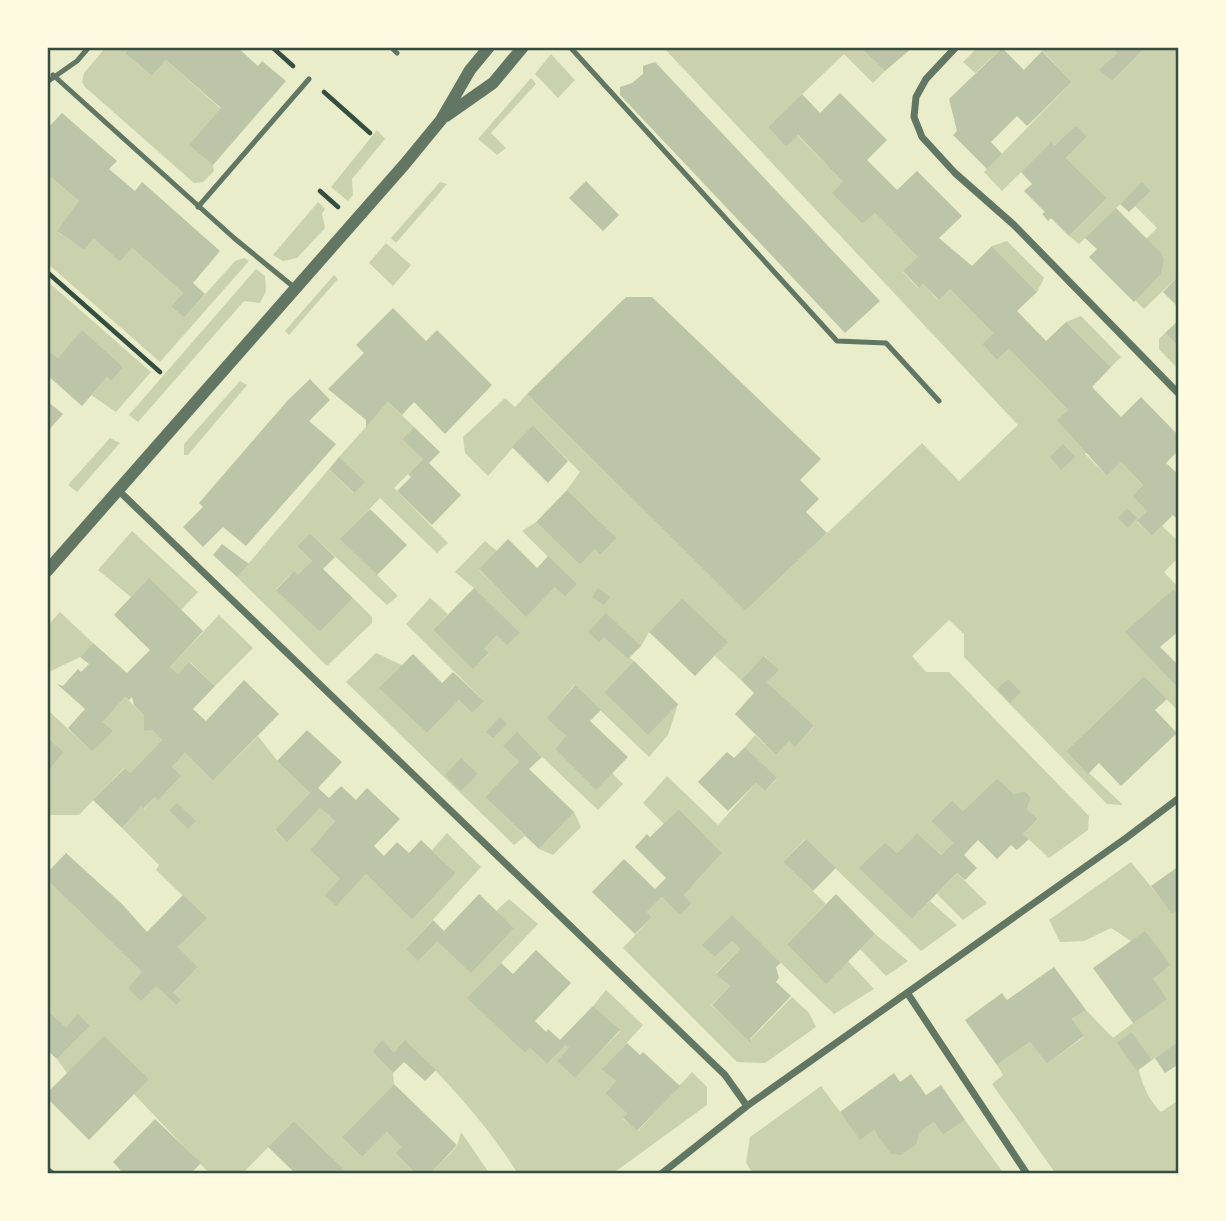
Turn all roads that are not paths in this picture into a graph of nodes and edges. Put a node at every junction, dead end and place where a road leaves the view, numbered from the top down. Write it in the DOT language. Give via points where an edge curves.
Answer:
graph roads {
  1 [pos="89,47"];
  2 [pos="391,47"];
  3 [pos="489,47"];
  4 [pos="523,47"];
  5 [pos="570,47"];
  6 [pos="956,47"];
  7 [pos="397,52"];
  8 [pos="53,75"];
  9 [pos="309,79"];
  10 [pos="47,82"];
  11 [pos="440,120"];
  12 [pos="198,206"];
  13 [pos="295,288"];
  14 [pos="1179,394"];
  15 [pos="939,401"];
  16 [pos="118,490"];
  17 [pos="47,572"];
  18 [pos="1179,798"];
  19 [pos="908,994"];
  20 [pos="747,1106"];
  21 [pos="47,1170"];
  22 [pos="52,1174"];
  23 [pos="661,1174"];
  24 [pos="1027,1174"];
  1 -- 8 [label="lane" via="77,61"];
  2 -- 7 [label="lane"];
  3 -- 11 [label="street"];
  4 -- 11 [label="street" via="493,83"];
  5 -- 15 [label="lane" via="837,341 886,343"];
  6 -- 14 [label="street" via="916,97 914,117 922,138"];
  8 -- 10 [label="lane"];
  8 -- 12 [label="lane"];
  9 -- 12 [label="lane"];
  11 -- 13 [label="street"];
  12 -- 13 [label="lane"];
  13 -- 16 [label="street"];
  16 -- 17 [label="street"];
  16 -- 20 [label="street" via="725,1075"];
  18 -- 19 [label="street"];
  19 -- 20 [label="street"];
  19 -- 24 [label="street"];
  20 -- 23 [label="street"];
  21 -- 22 [label="street"];
}
